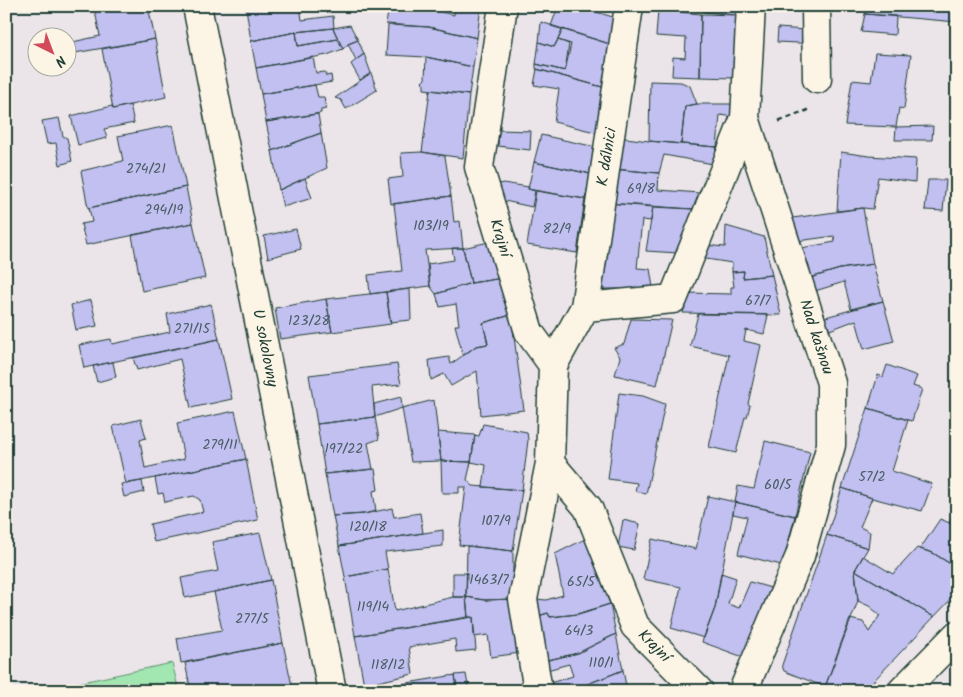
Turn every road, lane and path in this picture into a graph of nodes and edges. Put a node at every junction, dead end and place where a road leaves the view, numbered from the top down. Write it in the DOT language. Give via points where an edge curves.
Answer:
graph roads {
  1 [pos="197,6"];
  2 [pos="503,6"];
  3 [pos="629,6"];
  4 [pos="751,6"];
  5 [pos="816,6"];
  6 [pos="817,79"];
  7 [pos="748,125"];
  8 [pos="584,307"];
  9 [pos="553,365"];
  10 [pos="550,463"];
  11 [pos="957,635"];
  12 [pos="332,691"];
  13 [pos="538,691"];
  14 [pos="698,691"];
  15 [pos="743,691"];
  16 [pos="902,691"];
  1 -- 12 [label="street, U sokolovny"];
  2 -- 9 [label="street, Krajní" via="479,167 529,332"];
  3 -- 8 [label="street, K dálnici"];
  4 -- 7 [label="street, Nad kašnou"];
  5 -- 6 [label="street"];
  6 -- 7 [label="path" via="815,108"];
  7 -- 8 [label="street" via="673,299"];
  7 -- 15 [label="street, Nad kašnou" via="832,383 831,446 800,556"];
  8 -- 9 [label="street, K dálnici"];
  9 -- 10 [label="street"];
  10 -- 13 [label="street" via="523,599"];
  10 -- 14 [label="street, Krajní" via="588,508 635,626"];
  11 -- 16 [label="street"];
}
